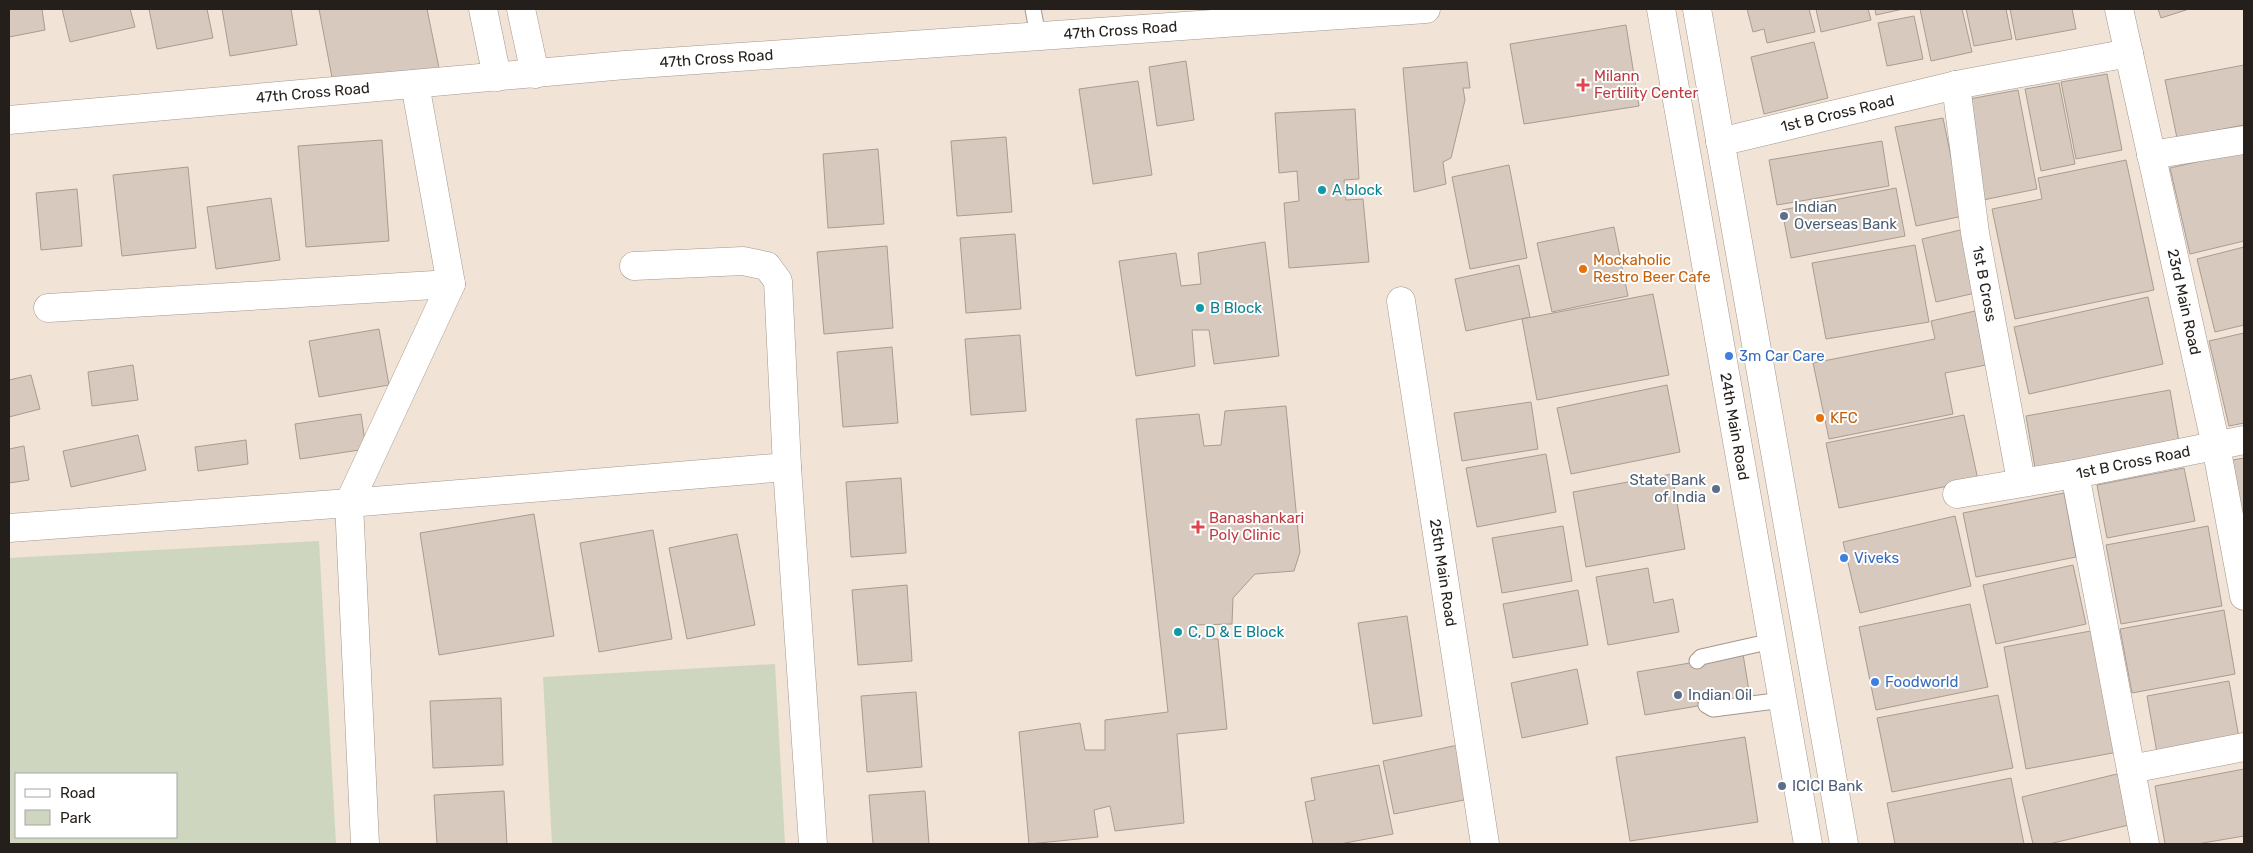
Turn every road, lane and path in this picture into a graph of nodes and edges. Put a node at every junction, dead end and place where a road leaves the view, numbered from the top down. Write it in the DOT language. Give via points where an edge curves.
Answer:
graph roads {
  1 [pos="483,9"];
  2 [pos="521,9"];
  3 [pos="1033,9"];
  4 [pos="1426,9"];
  5 [pos="1661,9"];
  6 [pos="1697,9"];
  7 [pos="2120,9"];
  8 [pos="1038,36"];
  9 [pos="2129,53"];
  10 [pos="535,74"];
  11 [pos="497,77"];
  12 [pos="415,84"];
  13 [pos="1956,85"];
  14 [pos="9,120"];
  15 [pos="2244,140"];
  16 [pos="1720,142"];
  17 [pos="2151,155"];
  18 [pos="634,266"];
  19 [pos="451,284"];
  20 [pos="1401,301"];
  21 [pos="48,308"];
  22 [pos="2244,440"];
  23 [pos="2216,446"];
  24 [pos="787,467"];
  25 [pos="2075,474"];
  26 [pos="2021,481"];
  27 [pos="1957,494"];
  28 [pos="349,503"];
  29 [pos="9,528"];
  30 [pos="2244,596"];
  31 [pos="1772,641"];
  32 [pos="1697,661"];
  33 [pos="1783,700"];
  34 [pos="1706,705"];
  35 [pos="2244,747"];
  36 [pos="2131,769"];
  37 [pos="365,844"];
  38 [pos="814,844"];
  39 [pos="1484,844"];
  40 [pos="1808,844"];
  41 [pos="1844,844"];
  42 [pos="2145,844"];
  1 -- 11 [label="street"];
  2 -- 10 [label="street"];
  3 -- 8 [label="lane"];
  4 -- 8 [label="street, 47th Cross Road"];
  5 -- 31 [label="street, 24th Main Road"];
  6 -- 16 [label="street"];
  7 -- 9 [label="street, 23rd Main Road"];
  8 -- 10 [label="street, 47th Cross Road"];
  9 -- 13 [label="street, 1st B Cross Road"];
  9 -- 17 [label="street, 23rd Main Road"];
  10 -- 11 [label="street, 47th Cross Road"];
  11 -- 12 [label="street, 47th Cross Road"];
  12 -- 14 [label="street, 47th Cross Road"];
  12 -- 19 [label="street"];
  13 -- 16 [label="street, 1st B Cross Road"];
  13 -- 26 [label="street, 1st B Cross" via="1975,233"];
  15 -- 17 [label="street"];
  16 -- 41 [label="street"];
  17 -- 23 [label="street, 23rd Main Road"];
  18 -- 24 [label="street" via="743,261 767,266 778,282"];
  19 -- 21 [label="street"];
  19 -- 28 [label="street"];
  20 -- 39 [label="street, 25th Main Road"];
  22 -- 23 [label="street, 1st B Cross Road"];
  23 -- 25 [label="street, 1st B Cross Road"];
  23 -- 30 [label="street, 23rd Main Road"];
  24 -- 28 [label="street"];
  24 -- 38 [label="street"];
  25 -- 26 [label="street, 1st B Cross Road"];
  25 -- 36 [label="street"];
  26 -- 27 [label="street, 1st B Cross Road"];
  28 -- 29 [label="street"];
  28 -- 37 [label="street"];
  31 -- 32 [label="lane" via="1702,657"];
  31 -- 33 [label="street, 24th Main Road"];
  33 -- 34 [label="lane" via="1713,709"];
  33 -- 40 [label="street, 24th Main Road"];
  35 -- 36 [label="street"];
  36 -- 42 [label="street"];
}
